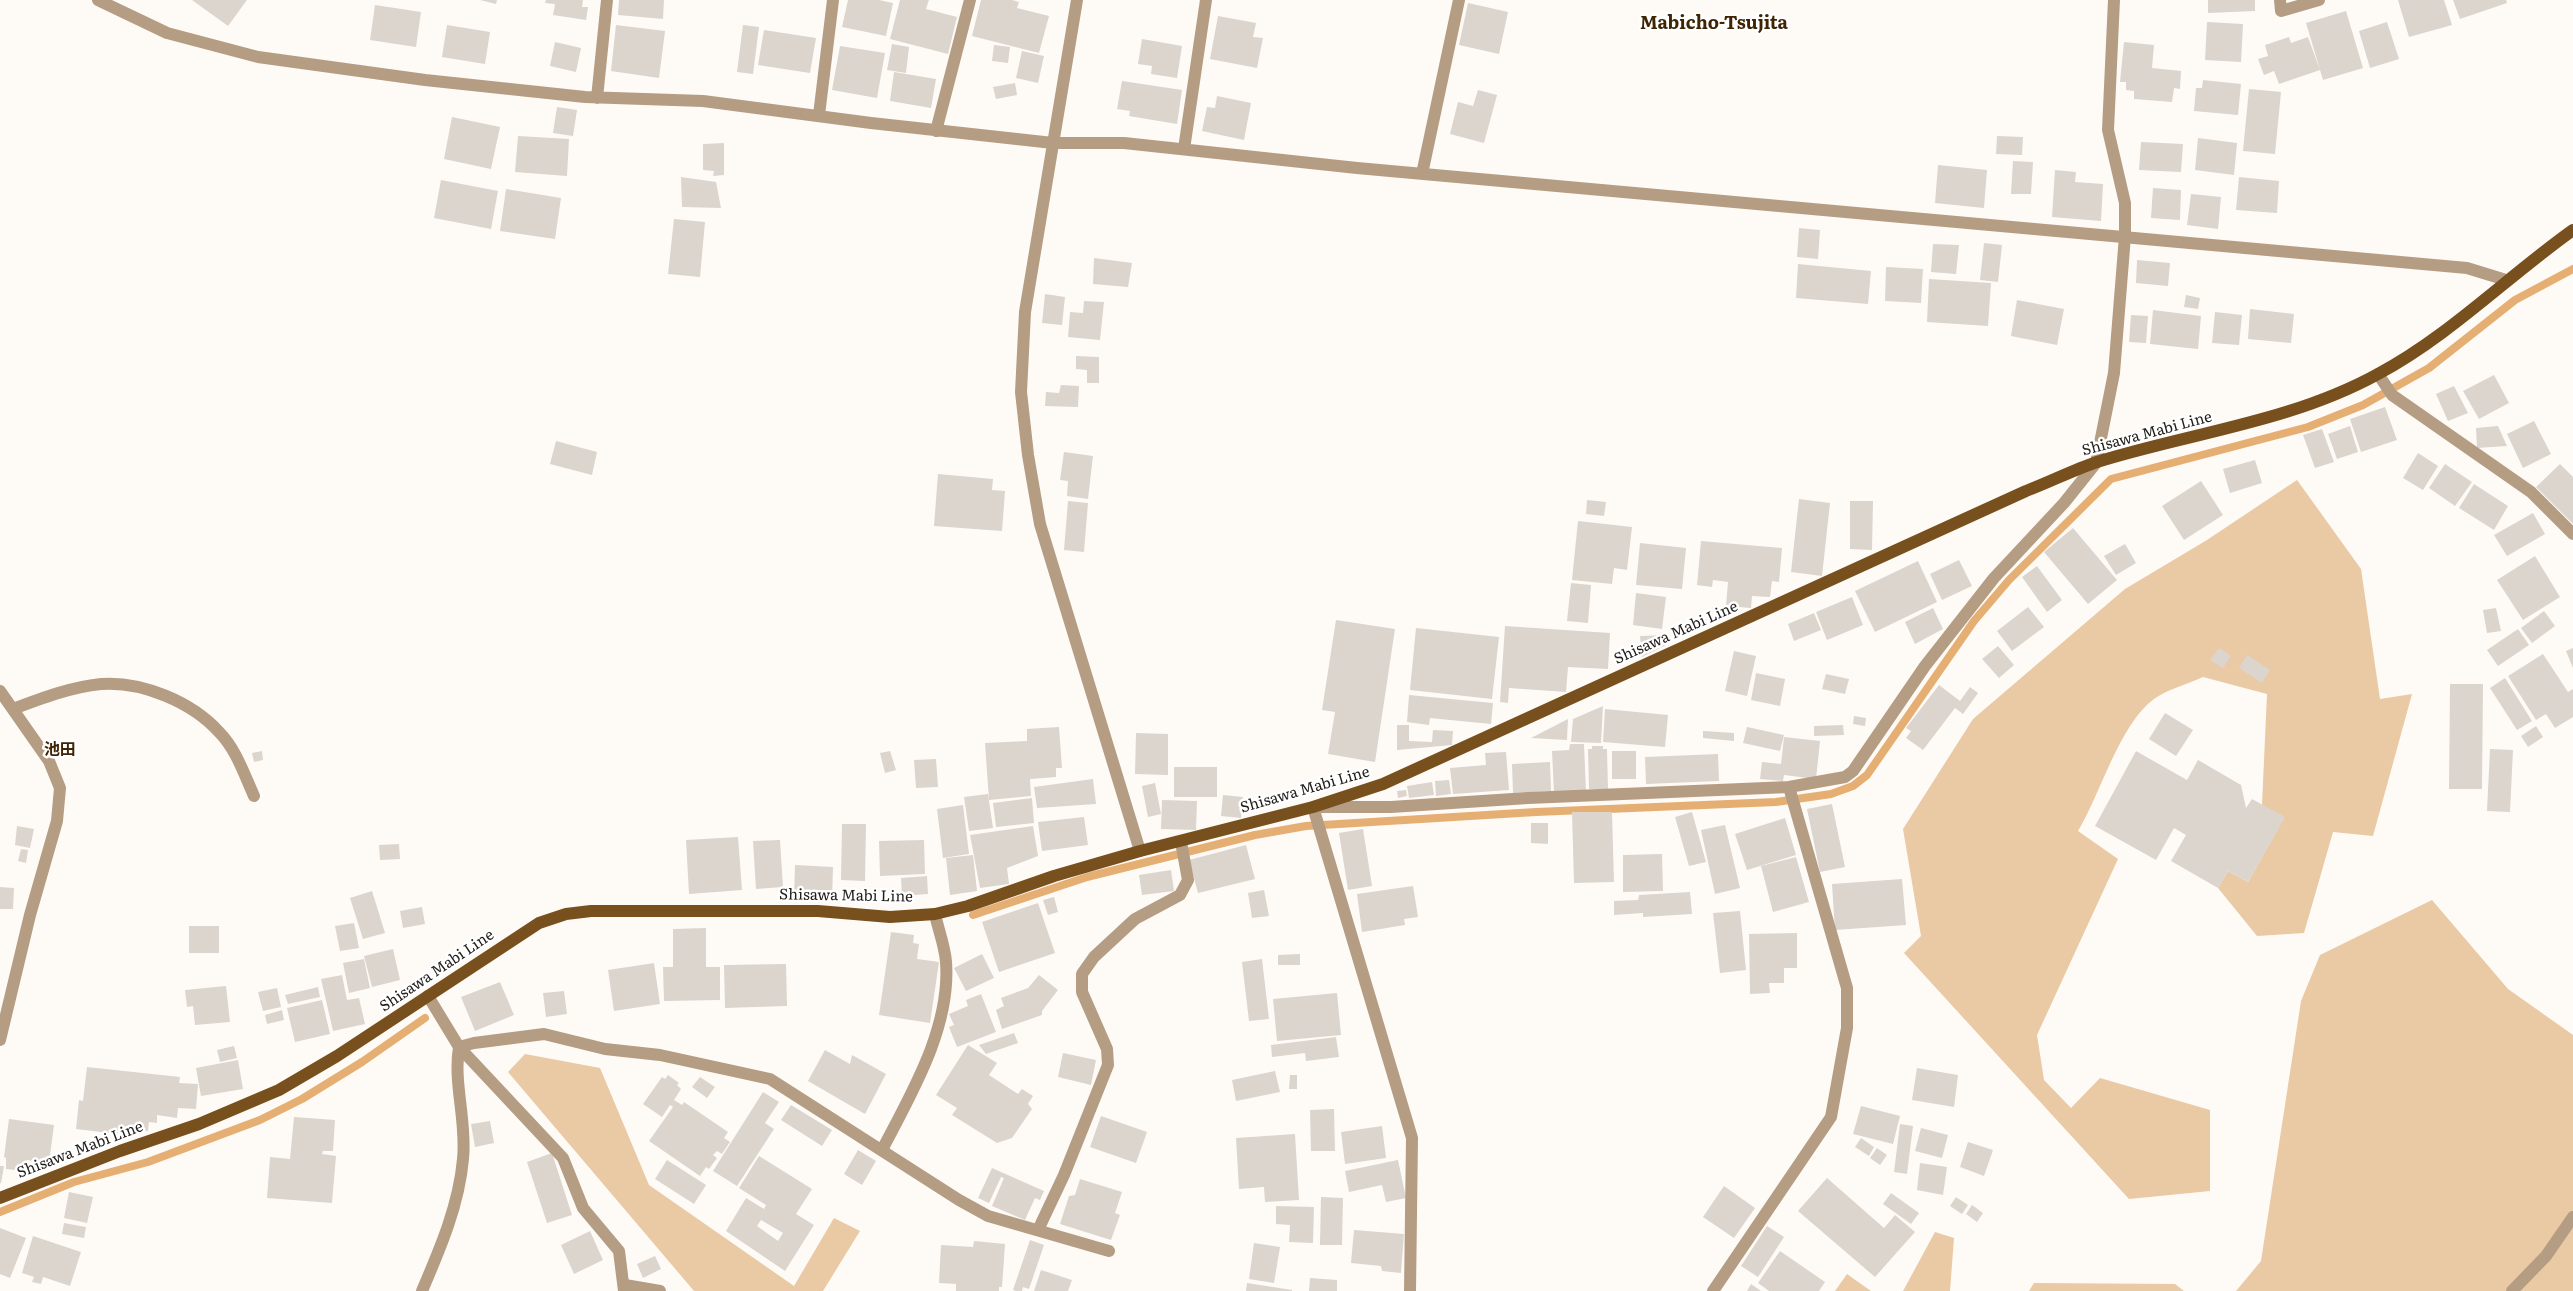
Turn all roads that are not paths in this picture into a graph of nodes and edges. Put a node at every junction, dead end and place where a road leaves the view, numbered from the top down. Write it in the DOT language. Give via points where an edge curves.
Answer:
graph roads {
  1 [pos="98,0"];
  2 [pos="607,0"];
  3 [pos="833,0"];
  4 [pos="970,0"];
  5 [pos="1077,0"];
  6 [pos="1206,0"];
  7 [pos="1459,0"];
  8 [pos="2114,0"];
  9 [pos="2280,0"];
  10 [pos="2319,0"];
  11 [pos="597,98"];
  12 [pos="818,115"];
  13 [pos="936,130"];
  14 [pos="1053,143"];
  15 [pos="1184,149"];
  16 [pos="1422,174"];
  17 [pos="2573,230"];
  18 [pos="2125,236"];
  19 [pos="2506,280"];
  20 [pos="2378,374"];
  21 [pos="2096,463"];
  22 [pos="2573,534"];
  23 [pos="0,691"];
  24 [pos="13,709"];
  25 [pos="254,796"];
  26 [pos="1791,796"];
  27 [pos="1313,807"];
  28 [pos="1183,849"];
  29 [pos="1140,851"];
  30 [pos="935,914"];
  31 [pos="428,996"];
  32 [pos="0,1040"];
  33 [pos="459,1048"];
  34 [pos="882,1150"];
  35 [pos="0,1198"];
  36 [pos="2573,1217"];
  37 [pos="1038,1230"];
  38 [pos="1109,1251"];
  39 [pos="625,1288"];
  40 [pos="422,1291"];
  41 [pos="660,1291"];
  42 [pos="1410,1291"];
  43 [pos="1713,1291"];
  44 [pos="2512,1291"];
  1 -- 11 [label="street" via="168,33 258,57 425,80"];
  2 -- 11 [label="street"];
  3 -- 12 [label="street"];
  4 -- 13 [label="street"];
  5 -- 14 [label="street"];
  6 -- 15 [label="street"];
  7 -- 16 [label="street"];
  8 -- 18 [label="street" via="2108,130 2125,203"];
  9 -- 10 [label="street" via="2281,11"];
  11 -- 12 [label="street" via="703,101"];
  12 -- 13 [label="street"];
  13 -- 14 [label="street"];
  14 -- 15 [label="street" via="1124,143"];
  14 -- 29 [label="street" via="1025,312 1021,392 1028,455 1040,524"];
  15 -- 16 [label="street"];
  16 -- 18 [label="street"];
  17 -- 19 [label="main road, Shisawa Mabi Line"];
  18 -- 19 [label="street" via="2467,268"];
  18 -- 21 [label="street" via="2114,373"];
  19 -- 20 [label="main road, Shisawa Mabi Line" via="2438,335"];
  20 -- 21 [label="main road, Shisawa Mabi Line" via="2342,391 2236,427"];
  20 -- 22 [label="street" via="2388,391 2531,492"];
  21 -- 26 [label="street" via="2064,503 1994,578 1926,666 1853,772"];
  21 -- 27 [label="main road, Shisawa Mabi Line" via="2026,491 1383,784"];
  23 -- 24 [label="street"];
  24 -- 25 [label="street" via="60,692 102,684 134,687 171,698 219,732 233,751"];
  24 -- 32 [label="street" via="49,761 60,788 57,821"];
  26 -- 27 [label="street" via="1528,798 1391,807"];
  26 -- 43 [label="street" via="1847,988 1847,1028 1831,1116"];
  27 -- 28 [label="main road, Shisawa Mabi Line"];
  27 -- 42 [label="street" via="1412,1138"];
  28 -- 29 [label="main road, Shisawa Mabi Line"];
  28 -- 37 [label="street" via="1188,880 1180,895 1135,919 1094,957 1082,974 1082,992 1107,1050 1108,1065"];
  29 -- 30 [label="main road, Shisawa Mabi Line"];
  30 -- 31 [label="main road, Shisawa Mabi Line" via="890,917 818,911 591,911 566,914 539,923"];
  30 -- 34 [label="street" via="946,962 945,1002 921,1075"];
  31 -- 33 [label="street"];
  31 -- 35 [label="main road, Shisawa Mabi Line" via="337,1056 256,1101"];
  33 -- 34 [label="street" via="544,1034 605,1049 660,1055 770,1079"];
  33 -- 39 [label="street" via="564,1158 583,1208 619,1251"];
  33 -- 40 [label="street" via="457,1063 463,1159 441,1247"];
  34 -- 37 [label="street" via="988,1216"];
  36 -- 44 [label="street" via="2546,1256"];
  37 -- 38 [label="street"];
  39 -- 41 [label="street"];
}
